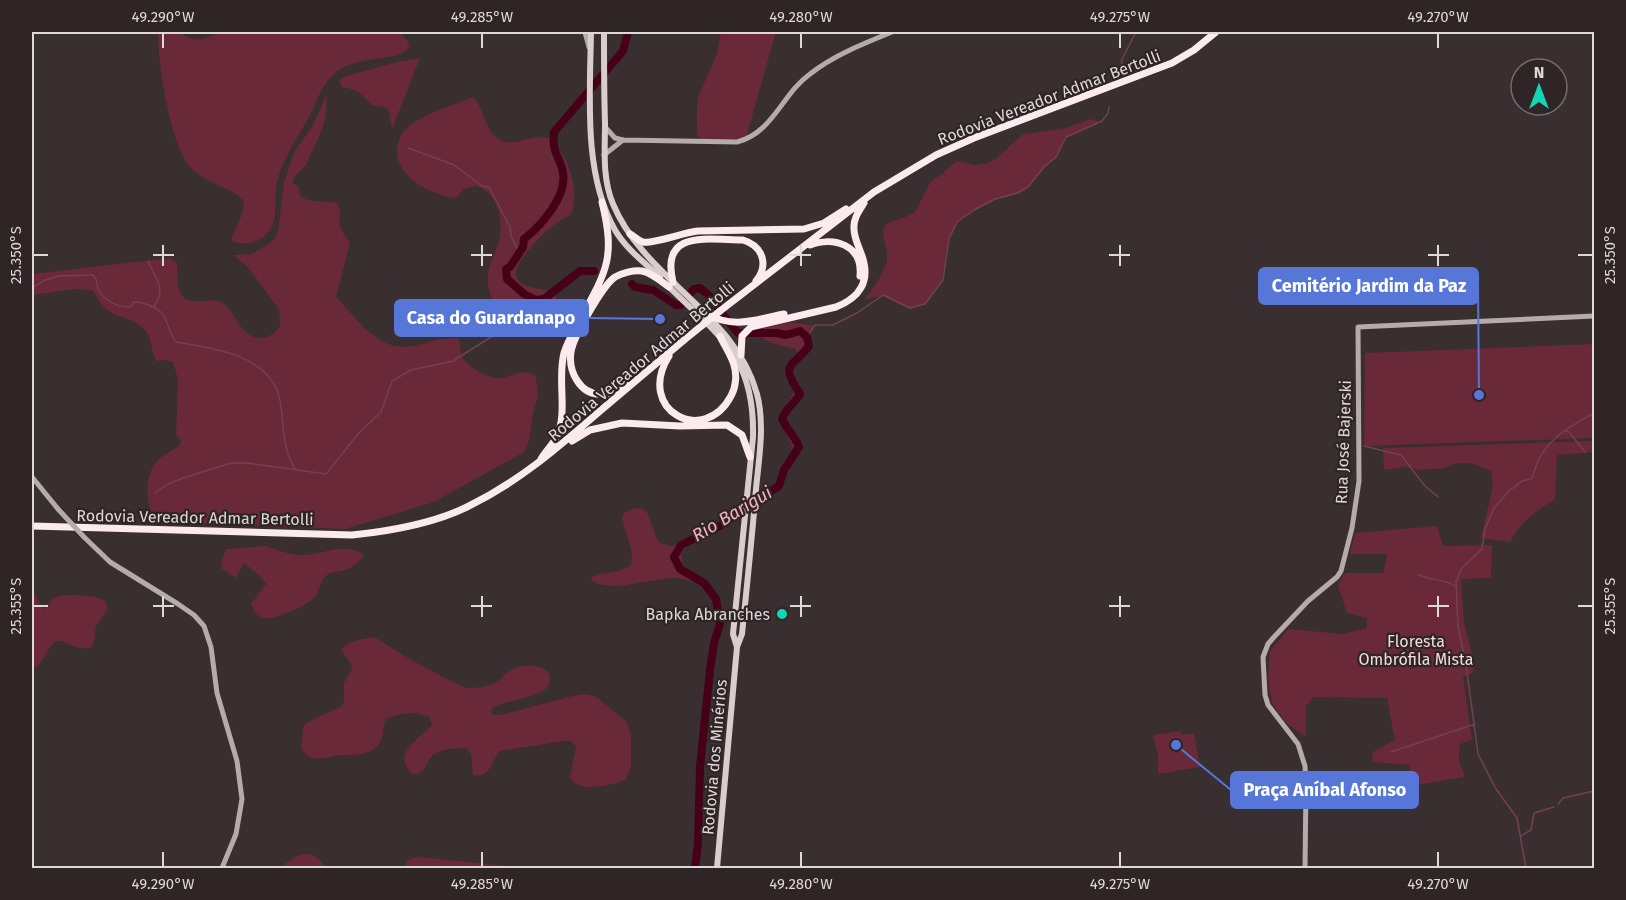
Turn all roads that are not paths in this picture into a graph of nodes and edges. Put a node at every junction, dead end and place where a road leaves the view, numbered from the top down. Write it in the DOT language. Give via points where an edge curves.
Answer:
graph roads {
  1 [pos="585,32"];
  2 [pos="591,32"];
  3 [pos="604,32"];
  4 [pos="892,32"];
  5 [pos="1216,32"];
  6 [pos="590,50"];
  7 [pos="605,125"];
  8 [pos="623,140"];
  9 [pos="604,155"];
  10 [pos="874,192"];
  11 [pos="602,202"];
  12 [pos="630,234"];
  13 [pos="805,246"];
  14 [pos="672,286"];
  15 [pos="753,286"];
  16 [pos="691,304"];
  17 [pos="706,314"];
  18 [pos="1594,316"];
  19 [pos="720,336"];
  20 [pos="674,349"];
  21 [pos="741,356"];
  22 [pos="639,377"];
  23 [pos="750,457"];
  24 [pos="536,466"];
  25 [pos="32,477"];
  26 [pos="32,526"];
  27 [pos="737,647"];
  28 [pos="222,868"];
  29 [pos="717,868"];
  30 [pos="1305,868"];
  1 -- 6 [label="main road"];
  2 -- 6 [label="main road, Rodovia dos Minérios"];
  3 -- 7 [label="main road, Rodovia dos Minérios"];
  4 -- 8 [label="main road" via="808,75 750,139"];
  5 -- 10 [label="highway, Rodovia Vereador Admar Bertolli" via="1172,63 974,138 936,155"];
  6 -- 11 [label="main road, Rodovia dos Minérios" via="594,175"];
  7 -- 8 [label="main road" via="615,138"];
  7 -- 9 [label="main road, Rodovia dos Minérios"];
  8 -- 9 [label="main road"];
  9 -- 12 [label="main road, Rodovia dos Minérios" via="612,202"];
  10 -- 12 [label="highway" via="824,223 804,229 698,231 653,242 643,242"];
  10 -- 13 [label="highway, Rodovia Vereador Admar Bertolli"];
  10 -- 21 [label="highway" via="854,222 865,273 857,294 836,308 751,327 742,336"];
  11 -- 14 [label="main road, Rodovia dos Minérios" via="627,246"];
  11 -- 24 [label="highway" via="608,230 606,272 564,351 557,436"];
  12 -- 14 [label="main road, Rodovia dos Minérios"];
  13 -- 15 [label="highway, Rodovia Vereador Admar Bertolli"];
  13 -- 17 [label="highway" via="828,240 850,248 861,271 855,291 835,303 741,322 728,323"];
  14 -- 15 [label="highway" via="670,258 681,243 691,240 743,240 757,247 764,261"];
  14 -- 16 [label="main road, Rodovia dos Minérios"];
  14 -- 22 [label="highway" via="642,271 616,277 607,285 571,350 573,375 594,394 613,392"];
  15 -- 20 [label="highway, Rodovia Vereador Admar Bertolli, bridge"];
  16 -- 17 [label="main road, Rodovia dos Minérios"];
  16 -- 19 [label="main road, Rodovia dos Minérios"];
  17 -- 21 [label="main road, Rodovia dos Minérios"];
  18 -- 30 [label="main road, Rua José Bajerski" via="1358,327 1358,492 1343,566 1337,577 1279,631 1263,657 1268,705 1298,744 1305,766"];
  19 -- 20 [label="highway" via="735,366 736,378 728,403 711,418 684,419 665,405 659,392 660,373"];
  19 -- 23 [label="main road, Rodovia dos Minérios" via="748,383 753,416"];
  20 -- 22 [label="highway, Rodovia Vereador Admar Bertolli"];
  21 -- 27 [label="main road, Rodovia dos Minérios" via="760,405 760,452 742,634"];
  22 -- 24 [label="highway, Rodovia Vereador Admar Bertolli"];
  23 -- 24 [label="highway" via="742,435 727,425 622,423 590,430"];
  23 -- 27 [label="main road, Rodovia dos Minérios" via="733,634"];
  24 -- 26 [label="highway, Rodovia Vereador Admar Bertolli" via="465,508 421,524 381,532 352,535"];
  25 -- 28 [label="main road, bridge" via="110,562 178,604 204,626 242,799 236,834"];
  27 -- 29 [label="main road, Rodovia dos Minérios"];
}
